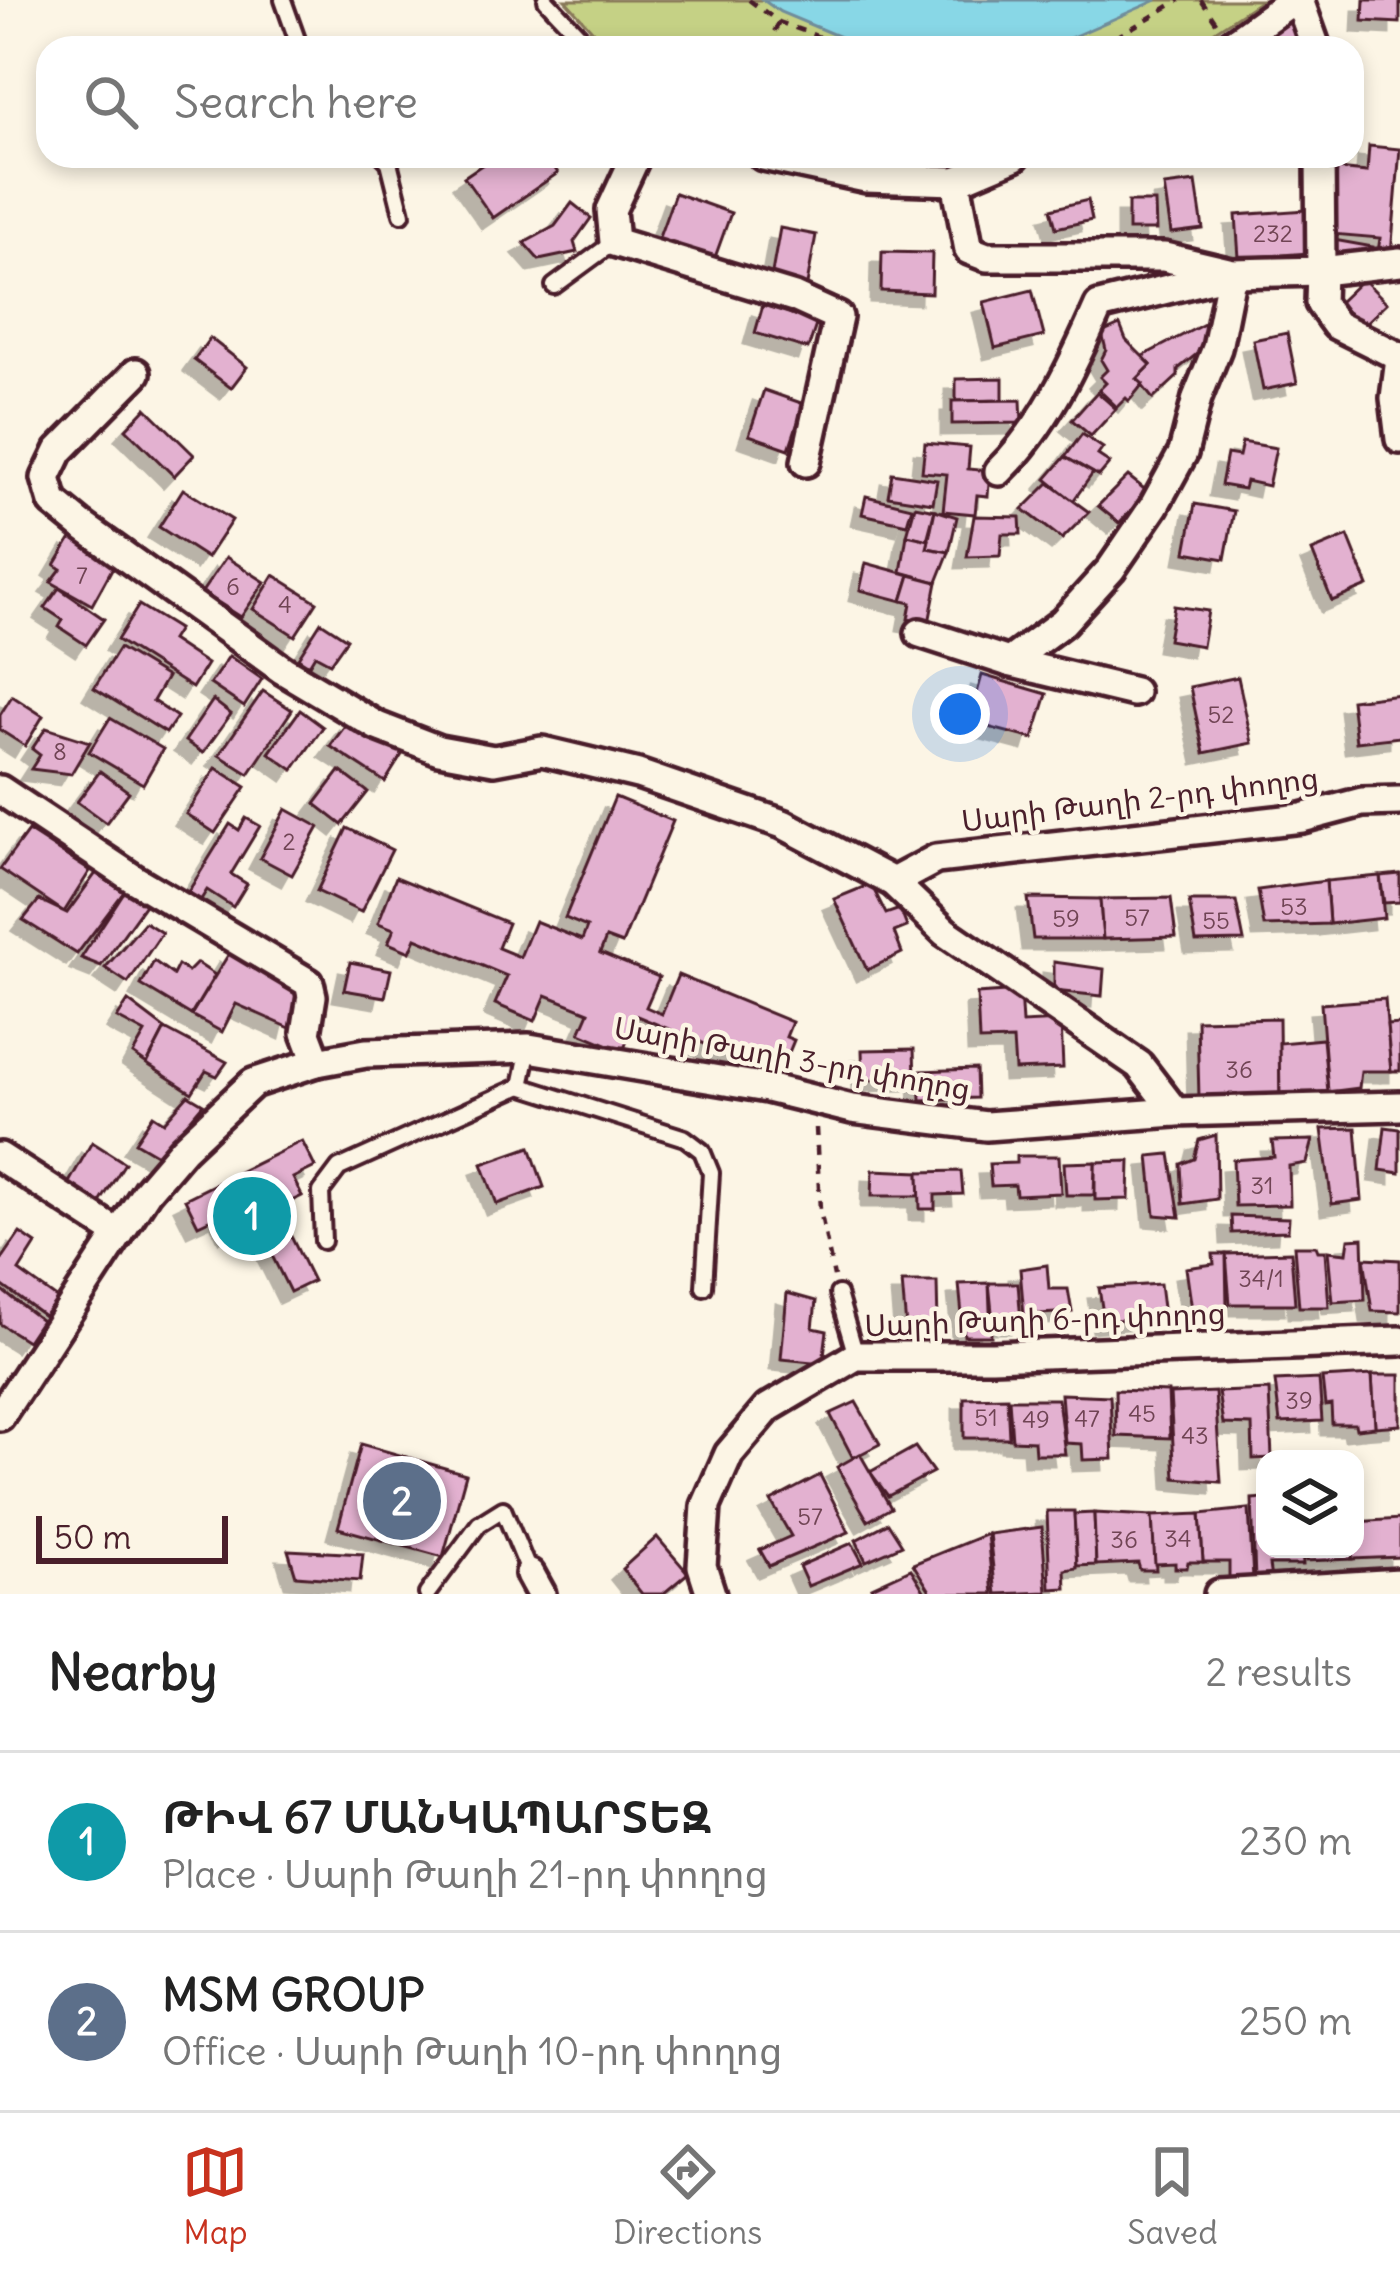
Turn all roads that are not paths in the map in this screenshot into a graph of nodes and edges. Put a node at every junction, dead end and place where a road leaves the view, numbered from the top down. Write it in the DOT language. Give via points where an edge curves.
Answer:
graph roads {
  1 [pos="283,0"];
  2 [pos="546,0"];
  3 [pos="1296,0"];
  4 [pos="296,36"];
  5 [pos="580,36"];
  6 [pos="1244,36"];
  7 [pos="1311,36"];
  8 [pos="390,168"];
  9 [pos="630,168"];
  10 [pos="819,168"];
  11 [pos="988,168"];
  12 [pos="1319,168"];
  13 [pos="956,182"];
  14 [pos="402,214"];
  15 [pos="614,242"];
  16 [pos="1400,262"];
  17 [pos="1321,271"];
  18 [pos="1232,273"];
  19 [pos="554,286"];
  20 [pos="1400,358"];
  21 [pos="136,374"];
  22 [pos="1400,439"];
  23 [pos="806,462"];
  24 [pos="999,471"];
  25 [pos="920,633"];
  26 [pos="1009,662"];
  27 [pos="1134,692"];
  28 [pos="0,790"];
  29 [pos="1400,801"];
  30 [pos="893,882"];
  31 [pos="529,1048"];
  32 [pos="317,1062"];
  33 [pos="521,1086"];
  34 [pos="1400,1106"];
  35 [pos="1175,1112"];
  36 [pos="0,1157"];
  37 [pos="119,1234"];
  38 [pos="323,1240"];
  39 [pos="704,1287"];
  40 [pos="838,1294"];
  41 [pos="1400,1341"];
  42 [pos="856,1356"];
  43 [pos="0,1416"];
  44 [pos="1400,1583"];
  45 [pos="536,1584"];
  46 [pos="427,1594"];
  47 [pos="711,1594"];
  48 [pos="1219,1594"];
  1 -- 4 [label="lane"];
  2 -- 5 [label="lane"];
  3 -- 6 [label="street"];
  3 -- 7 [label="street"];
  8 -- 14 [label="lane"];
  9 -- 15 [label="street" via="611,210"];
  10 -- 13 [label="street"];
  11 -- 13 [label="street"];
  12 -- 17 [label="street"];
  13 -- 18 [label="street" via="969,250 987,257 1164,257"];
  15 -- 19 [label="lane"];
  15 -- 23 [label="street" via="838,317"];
  16 -- 17 [label="street"];
  17 -- 18 [label="street"];
  17 -- 20 [label="street" via="1320,303 1336,325"];
  18 -- 24 [label="street" via="1099,306 1031,439"];
  18 -- 26 [label="street" via="1184,453 1154,506 1063,622"];
  20 -- 22 [label="street"];
  21 -- 30 [label="street" via="59,451 46,478 53,502 283,670 377,726 439,750 494,760 542,751 638,774 783,824"];
  25 -- 26 [label="street"];
  26 -- 27 [label="street"];
  28 -- 32 [label="street" via="308,982 306,1033"];
  29 -- 30 [label="street, Սարի Թաղի 2-րդ փողոց" via="936,859"];
  30 -- 35 [label="street" via="945,932 1139,1065"];
  31 -- 32 [label="street, Սարի Թաղի 3-րդ փողոց"];
  31 -- 33 [label="lane"];
  31 -- 35 [label="street, Սարի Թաղի 3-րդ փողոց" via="986,1126"];
  32 -- 37 [label="street, Սարի Թաղի 3-րդ փողոց" via="253,1083 183,1149"];
  33 -- 38 [label="lane" via="339,1168 320,1192"];
  33 -- 39 [label="lane" via="696,1145 711,1173"];
  34 -- 35 [label="street, Սարի Թաղի 3-րդ փողոց"];
  36 -- 37 [label="street"];
  37 -- 43 [label="street, Սարի Թաղի 3-րդ փողոց"];
  40 -- 42 [label="lane"];
  41 -- 42 [label="street, Սարի Թաղի 6-րդ փողոց"];
  42 -- 47 [label="street, Սարի Թաղի 6-րդ փողոց" via="768,1408 729,1454 706,1506 702,1566"];
  44 -- 48 [label="street"];
  45 -- 46 [label="lane" via="503,1509 479,1524"];
}
